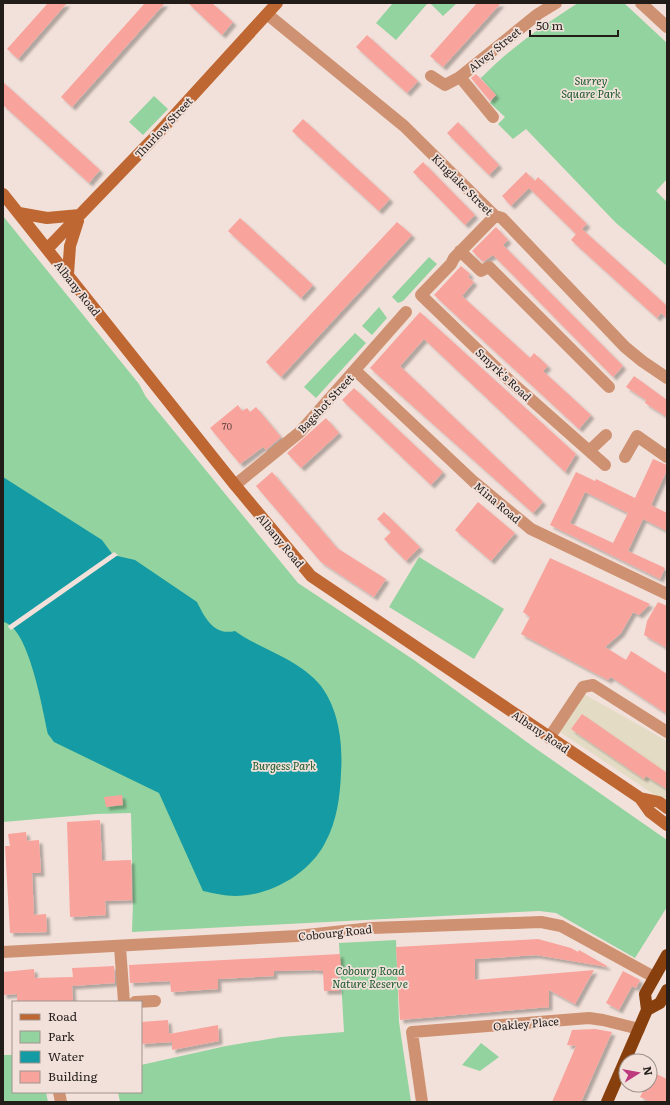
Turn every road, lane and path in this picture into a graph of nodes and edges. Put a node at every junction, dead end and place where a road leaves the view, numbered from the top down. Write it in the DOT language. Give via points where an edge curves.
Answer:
graph roads {
  1 [pos="277,3"];
  2 [pos="556,3"];
  3 [pos="641,3"];
  4 [pos="267,14"];
  5 [pos="667,28"];
  6 [pos="431,76"];
  7 [pos="460,77"];
  8 [pos="493,117"];
  9 [pos="3,194"];
  10 [pos="19,213"];
  11 [pos="80,216"];
  12 [pos="495,216"];
  13 [pos="48,249"];
  14 [pos="460,251"];
  15 [pos="68,274"];
  16 [pos="406,312"];
  17 [pos="356,370"];
  18 [pos="667,378"];
  19 [pos="609,387"];
  20 [pos="606,435"];
  21 [pos="589,451"];
  22 [pos="625,457"];
  23 [pos="667,457"];
  24 [pos="605,465"];
  25 [pos="235,485"];
  26 [pos="667,594"];
  27 [pos="667,732"];
  28 [pos="549,738"];
  29 [pos="640,798"];
  30 [pos="667,808"];
  31 [pos="667,825"];
  32 [pos="120,946"];
  33 [pos="3,952"];
  34 [pos="667,954"];
  35 [pos="654,977"];
  36 [pos="667,990"];
  37 [pos="124,1001"];
  38 [pos="155,1001"];
  39 [pos="142,1002"];
  40 [pos="647,1010"];
  41 [pos="639,1029"];
  42 [pos="422,1102"];
  43 [pos="607,1102"];
  1 -- 4 [label="main road, Thurlow Street"];
  2 -- 7 [label="street, Alvey Street" via="538,14"];
  3 -- 5 [label="street"];
  4 -- 11 [label="main road, Thurlow Street"];
  4 -- 12 [label="street, Kinglake Street" via="404,126"];
  6 -- 7 [label="street, Alvey Street" via="445,85"];
  7 -- 8 [label="street"];
  9 -- 10 [label="main road, Albany Road"];
  10 -- 11 [label="main road" via="47,218"];
  10 -- 13 [label="main road, Albany Road"];
  11 -- 13 [label="main road, Thurlow Street"];
  11 -- 15 [label="main road" via="70,246"];
  12 -- 14 [label="street"];
  12 -- 18 [label="street, Kinglake Street" via="502,218 625,347"];
  13 -- 15 [label="main road, Albany Road"];
  14 -- 19 [label="street" via="480,271 489,267"];
  14 -- 21 [label="street, Smyrk's Road" via="421,295 510,381"];
  15 -- 25 [label="main road, Albany Road"];
  16 -- 17 [label="street, Bagshot Street"];
  17 -- 25 [label="street, Bagshot Street" via="300,432"];
  17 -- 26 [label="street, Mina Road" via="474,482 531,529"];
  20 -- 21 [label="street"];
  21 -- 24 [label="street, Smyrk's Road"];
  22 -- 23 [label="street" via="637,436"];
  25 -- 28 [label="main road, Albany Road" via="312,576"];
  27 -- 28 [label="street" via="593,685 583,687"];
  28 -- 29 [label="main road, Albany Road"];
  29 -- 30 [label="main road, Albany Road" via="659,802"];
  29 -- 31 [label="main road, Albany Road" via="650,812"];
  32 -- 33 [label="street, Cobourg Road"];
  32 -- 35 [label="street, Cobourg Road" via="297,936 372,928 541,922 561,926"];
  32 -- 37 [label="street"];
  34 -- 35 [label="highway"];
  35 -- 40 [label="highway" via="645,994"];
  36 -- 40 [label="highway" via="660,1003"];
  38 -- 39 [label="street"];
  40 -- 41 [label="highway"];
  41 -- 42 [label="street, Oakley Place" via="589,1018 412,1032"];
  41 -- 43 [label="highway"];
}
